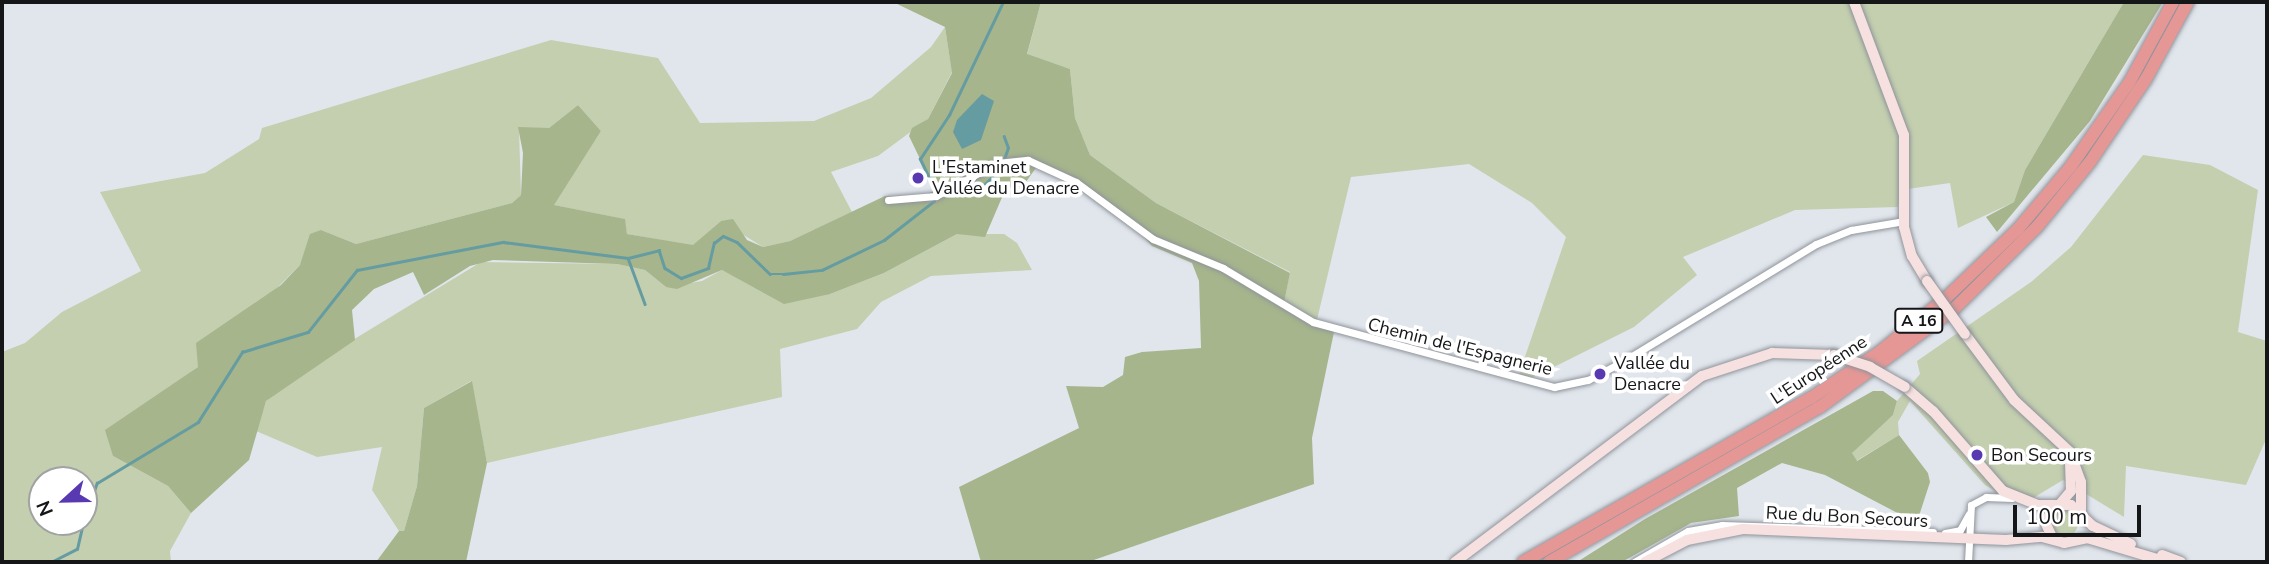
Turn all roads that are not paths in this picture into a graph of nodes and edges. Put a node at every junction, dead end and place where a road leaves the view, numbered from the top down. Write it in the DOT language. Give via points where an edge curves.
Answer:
graph roads {
  1 [pos="1854,2"];
  2 [pos="2173,2"];
  3 [pos="2188,2"];
  4 [pos="888,200"];
  5 [pos="1904,221"];
  6 [pos="2048,432"];
  7 [pos="2019,499"];
  8 [pos="2058,505"];
  9 [pos="1969,514"];
  10 [pos="2082,515"];
  11 [pos="1568,536"];
  12 [pos="1969,538"];
  13 [pos="2053,539"];
  14 [pos="2075,539"];
  15 [pos="1455,562"];
  16 [pos="1515,562"];
  17 [pos="1523,562"];
  18 [pos="1549,562"];
  19 [pos="1634,562"];
  20 [pos="1645,562"];
  21 [pos="1968,562"];
  22 [pos="2167,562"];
  23 [pos="2181,562"];
  1 -- 5 [label="main road" via="1905,135"];
  2 -- 11 [label="highway, L'Européenne / A 16" via="2133,76 2071,166 2006,242 1946,298 1881,351 1811,398"];
  3 -- 18 [label="highway, L'Européenne / A 16" via="2141,86 2090,163 2037,227 1954,309 1820,407"];
  4 -- 5 [label="street, Chemin de l'Espagnerie" via="931,197 1011,159 1070,178 1153,239 1223,268 1312,322 1554,387 1588,380 1622,362 1815,244 1852,230"];
  5 -- 6 [label="main road, bridge" via="1910,250 1927,281 2009,394"];
  6 -- 8 [label="main road" via="2071,467 2071,491"];
  6 -- 10 [label="main road" via="2076,463"];
  7 -- 8 [label="main road"];
  7 -- 9 [label="street" via="1983,498 1973,503"];
  7 -- 15 [label="main road, bridge" via="1995,485 1933,411 1905,387 1870,367 1834,355 1764,354 1702,376"];
  8 -- 10 [label="main road" via="2071,505"];
  8 -- 13 [label="main road" via="2045,522"];
  9 -- 12 [label="street"];
  9 -- 19 [label="street, Rue du Bon Secours" via="1962,528 1953,533 1763,524 1698,527"];
  10 -- 14 [label="main road" via="2083,528"];
  10 -- 23 [label="main road" via="2113,536"];
  11 -- 16 [label="highway"];
  11 -- 17 [label="highway, L'Européenne / A 16"];
  12 -- 13 [label="main road, Rue du Bon Secours"];
  12 -- 20 [label="main road, Rue du Bon Secours" via="1730,530 1682,542"];
  12 -- 21 [label="street"];
  13 -- 14 [label="main road"];
  14 -- 22 [label="main road" via="2093,539"];
}
